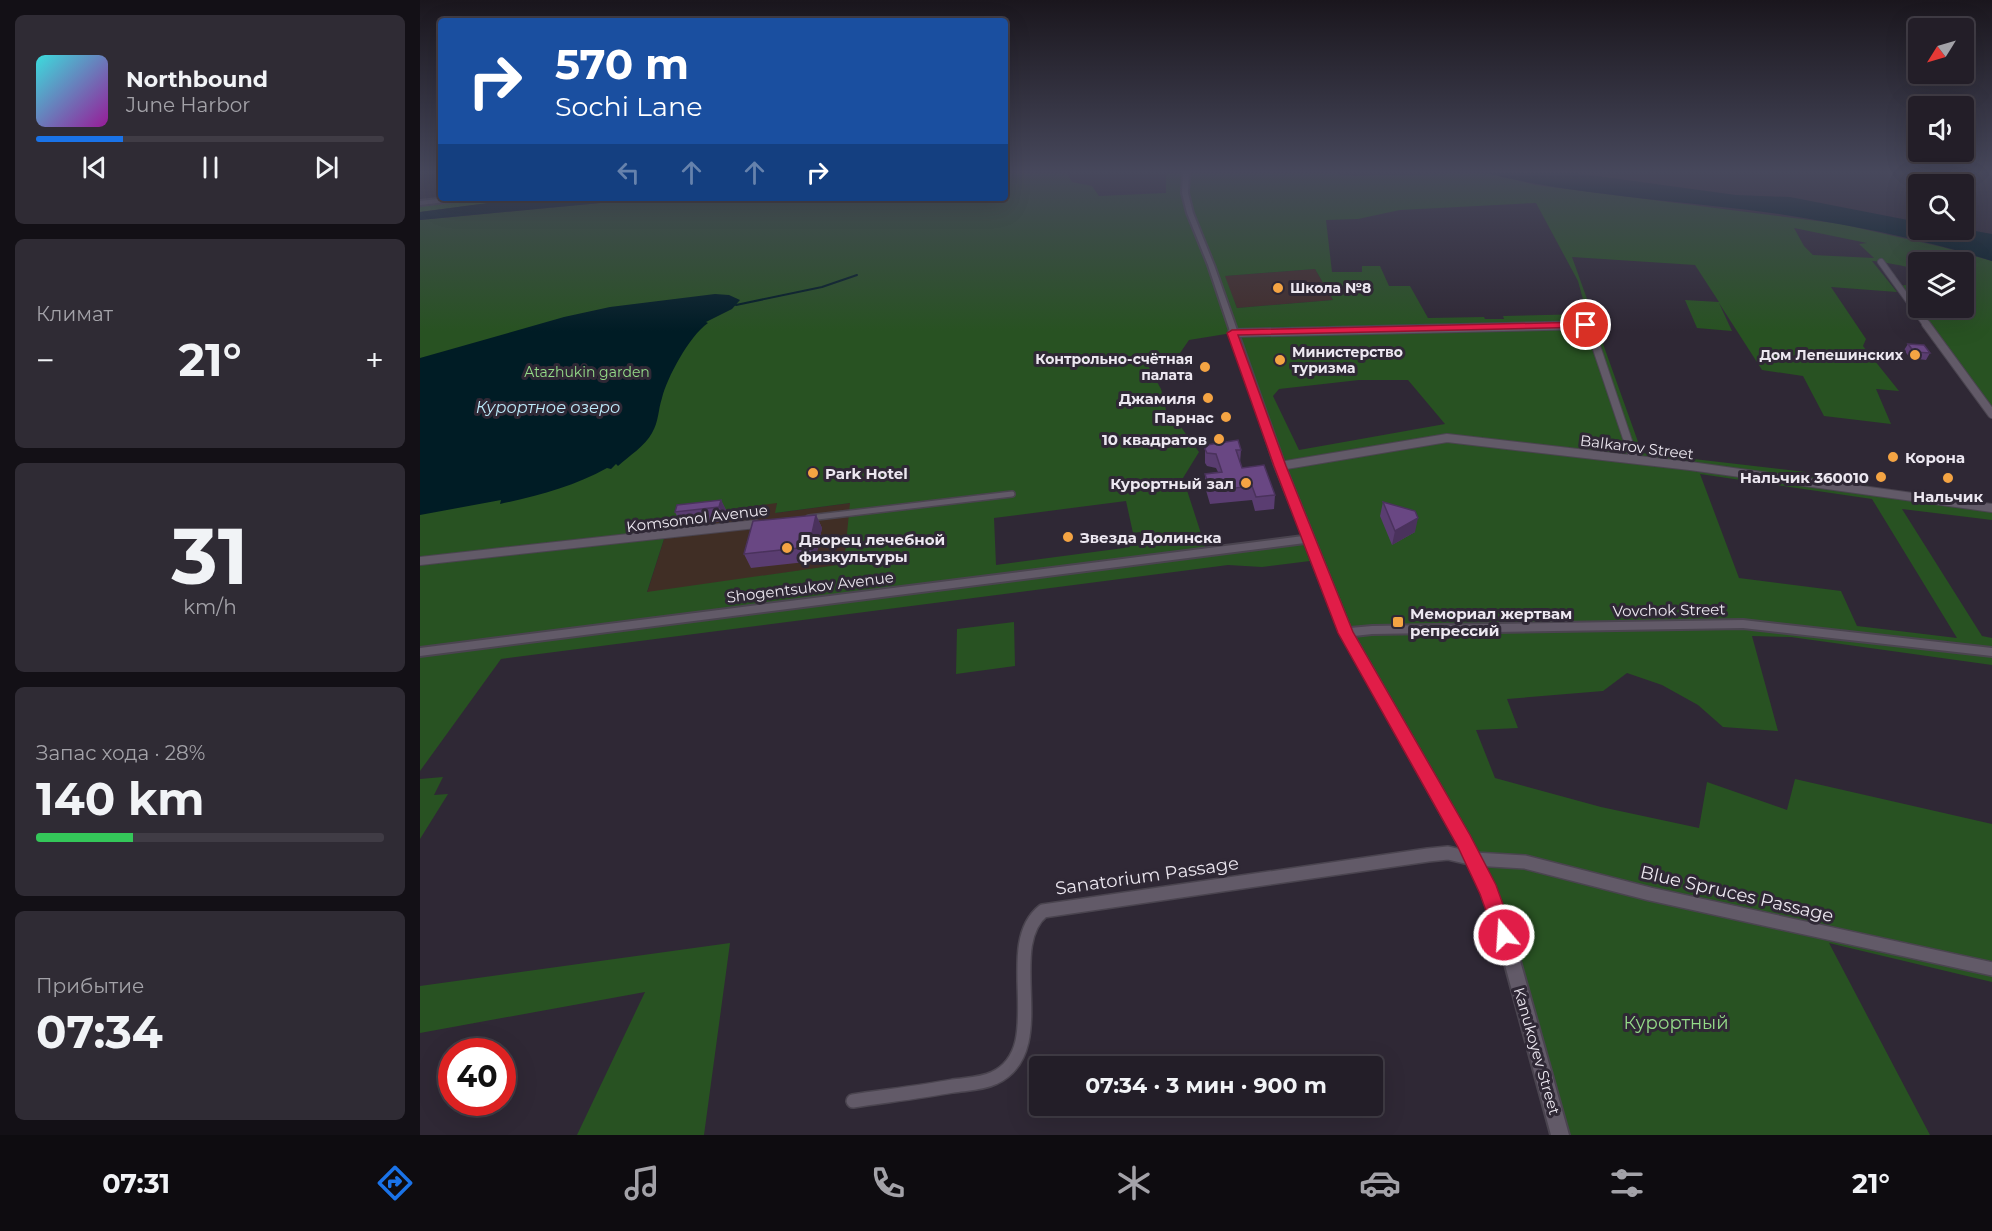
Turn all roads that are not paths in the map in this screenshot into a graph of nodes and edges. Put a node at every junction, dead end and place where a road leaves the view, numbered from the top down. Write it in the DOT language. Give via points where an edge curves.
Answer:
graph roads {
  1 [pos="1195,226"];
  2 [pos="1881,262"];
  3 [pos="1232,333"];
  4 [pos="1992,414"];
  5 [pos="1634,459"];
  6 [pos="1280,466"];
  7 [pos="1012,494"];
  8 [pos="1992,508"];
  9 [pos="798,519"];
  10 [pos="774,522"];
  11 [pos="1310,539"];
  12 [pos="420,561"];
  13 [pos="1346,633"];
  14 [pos="420,652"];
  15 [pos="1992,652"];
  16 [pos="1474,859"];
  17 [pos="1992,969"];
  18 [pos="853,1101"];
  19 [pos="1560,1135"];
  1 -- 3 [label="street, Kanukoyev Street"];
  2 -- 4 [label="street"];
  3 -- 5 [label="street" via="1590,326"];
  3 -- 6 [label="street, Kanukoyev Street"];
  5 -- 6 [label="street, Balkarov Street" via="1447,438"];
  5 -- 8 [label="street, Balkarov Street"];
  6 -- 11 [label="street, Kanukoyev Street"];
  7 -- 9 [label="street"];
  10 -- 12 [label="street, Komsomol Avenue"];
  11 -- 13 [label="street, Kanukoyev Street"];
  11 -- 14 [label="street, Shogentsukov Avenue"];
  13 -- 15 [label="street, Vovchok Street" via="1743,624"];
  13 -- 16 [label="street, Kanukoyev Street"];
  16 -- 17 [label="street, Blue Spruces Passage" via="1525,862 1650,894"];
  16 -- 18 [label="street, Sanatorium Passage" via="1448,853 1428,855 1043,911 1026,929 1026,990 1020,1039 1016,1057 1003,1074 980,1082"];
  16 -- 19 [label="street, Kanukoyev Street" via="1499,920"];
}
